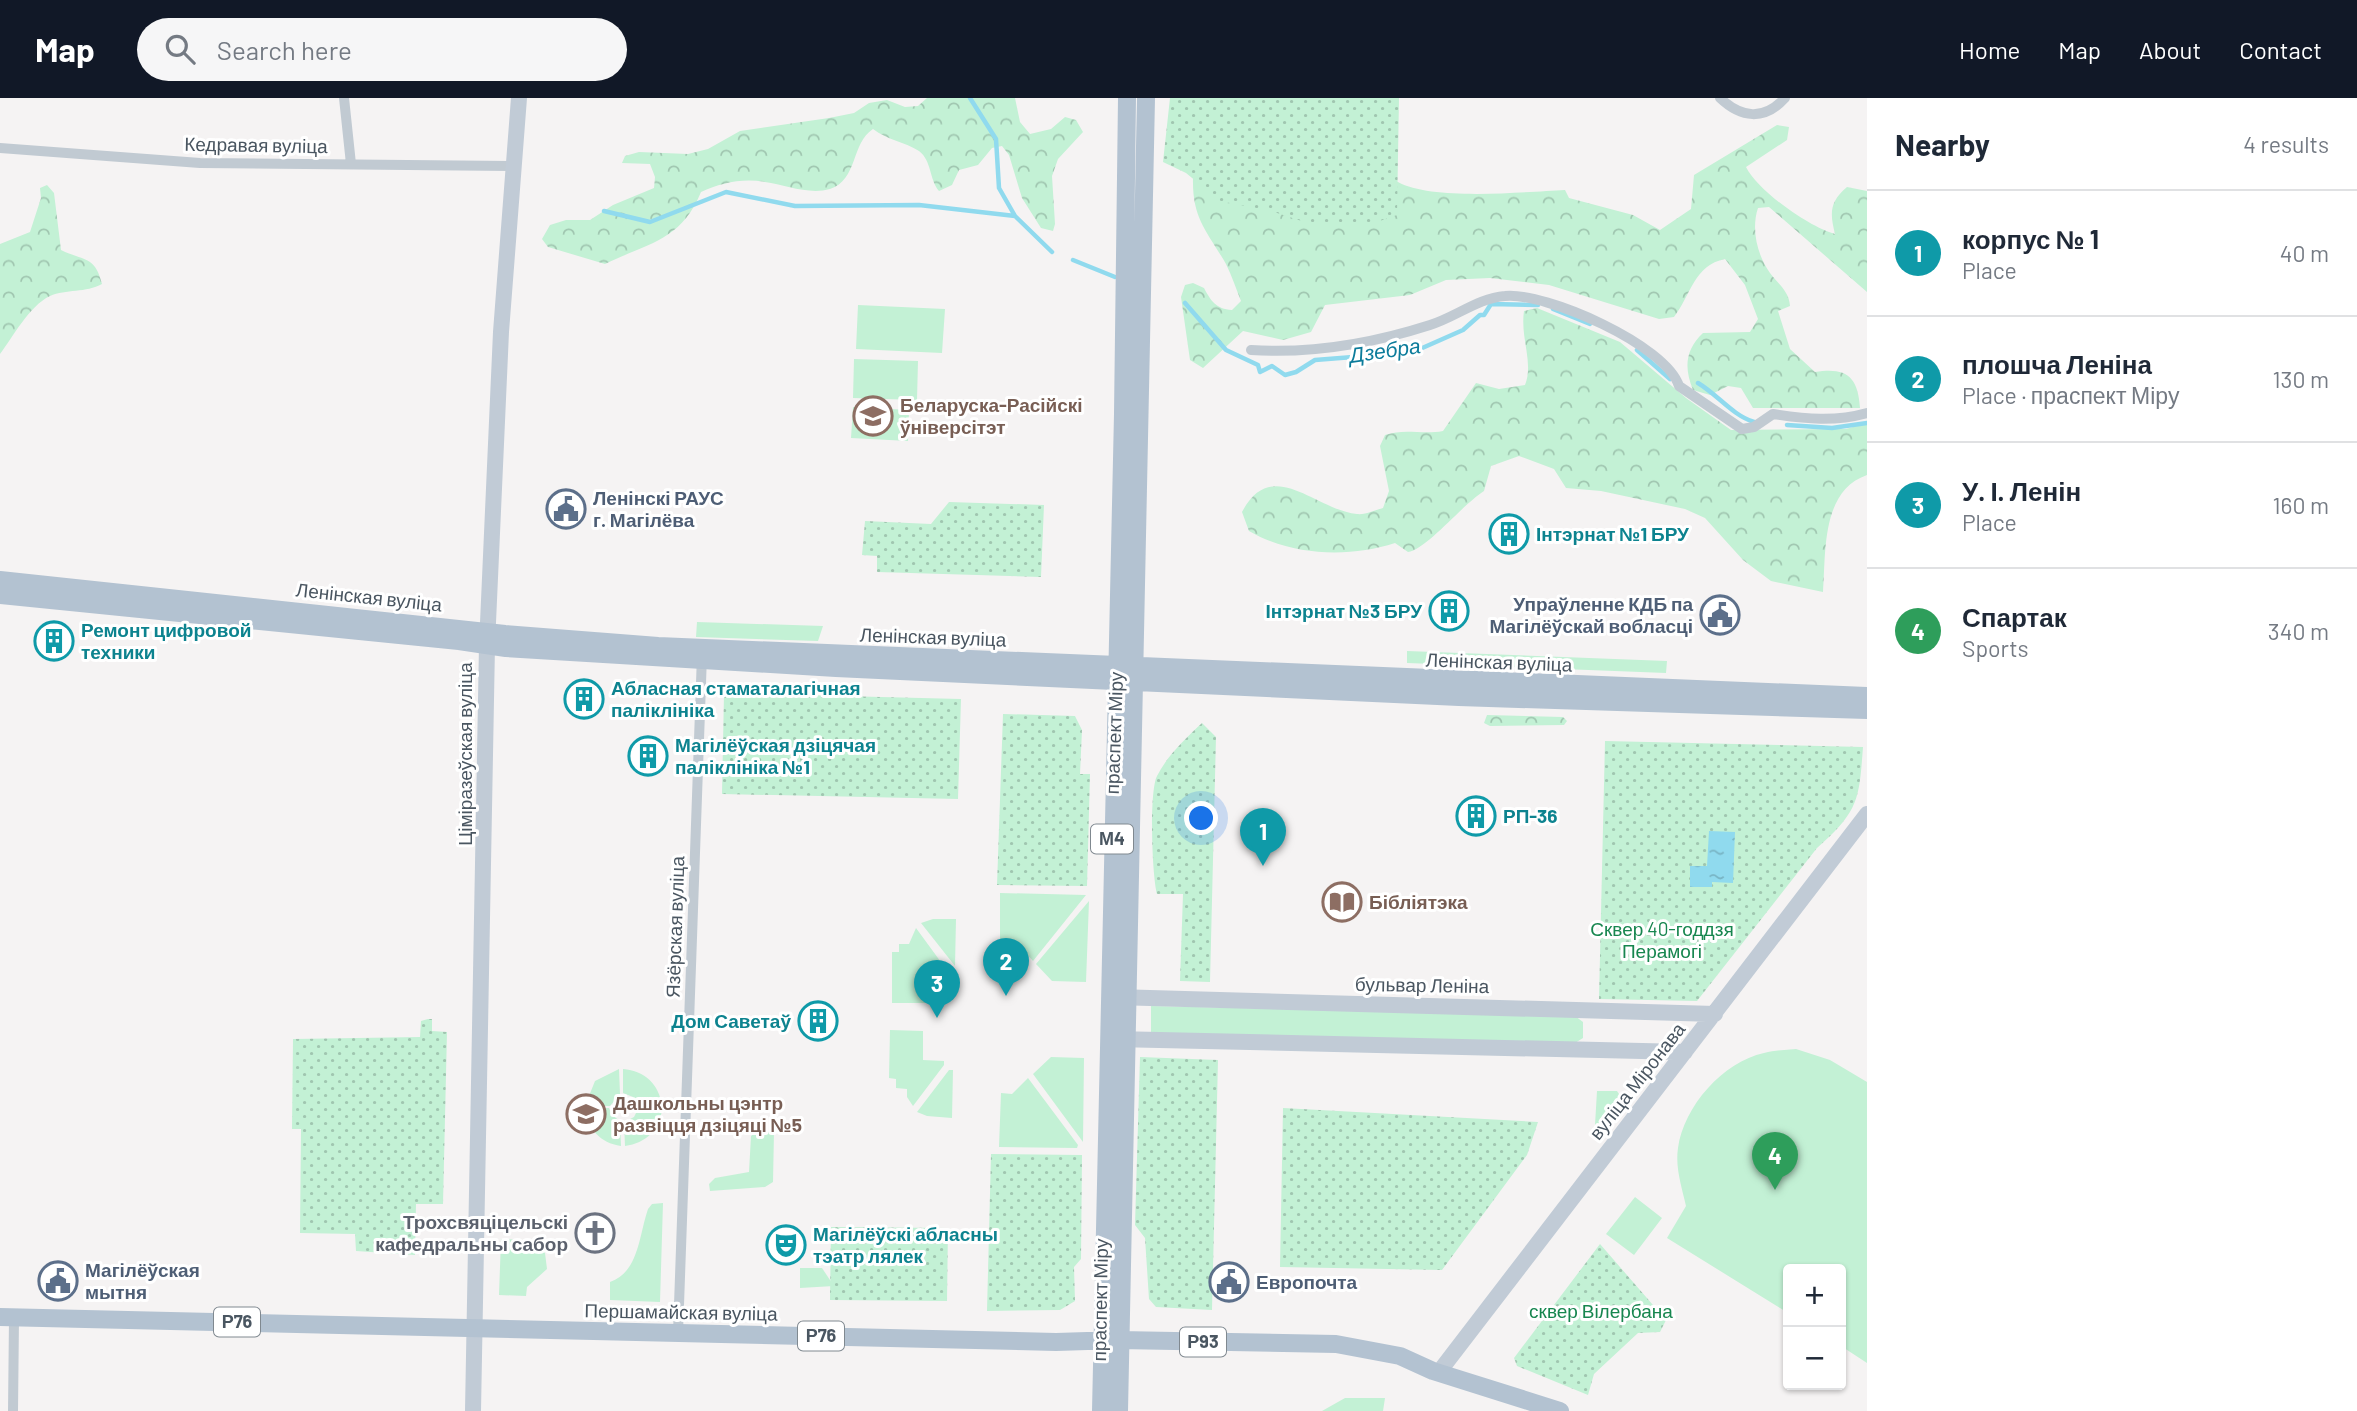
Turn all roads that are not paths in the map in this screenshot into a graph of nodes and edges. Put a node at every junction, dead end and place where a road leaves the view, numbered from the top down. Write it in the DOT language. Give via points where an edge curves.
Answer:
graph roads {
  1 [pos="344,98"];
  2 [pos="519,98"];
  3 [pos="1127,98"];
  4 [pos="1146,98"];
  5 [pos="1720,98"];
  6 [pos="1783,100"];
  7 [pos="0,148"];
  8 [pos="351,164"];
  9 [pos="511,166"];
  10 [pos="1251,350"];
  11 [pos="1867,413"];
  12 [pos="1132,414"];
  13 [pos="0,580"];
  14 [pos="0,596"];
  15 [pos="487,638"];
  16 [pos="702,655"];
  17 [pos="1115,673"];
  18 [pos="1136,674"];
  19 [pos="1867,696"];
  20 [pos="1867,710"];
  21 [pos="1866,818"];
  22 [pos="1109,997"];
  23 [pos="1128,998"];
  24 [pos="1715,1014"];
  25 [pos="1108,1039"];
  26 [pos="1127,1039"];
  27 [pos="1685,1052"];
  28 [pos="7,1317"];
  29 [pos="473,1327"];
  30 [pos="678,1333"];
  31 [pos="1110,1340"];
  32 [pos="1439,1372"];
  33 [pos="13,1411"];
  34 [pos="473,1411"];
  35 [pos="1101,1411"];
  36 [pos="1119,1411"];
  37 [pos="1560,1411"];
  1 -- 8 [label="street"];
  2 -- 9 [label="street, Ціміразеўская вуліца"];
  3 -- 12 [label="main road, праспект Міру / М4"];
  4 -- 12 [label="main road, праспект Міру / М4"];
  5 -- 6 [label="street" via="1735,112 1753,114 1771,111"];
  7 -- 8 [label="street, Кедравая вуліца" via="200,163"];
  8 -- 9 [label="street, Кедравая вуліца"];
  9 -- 15 [label="street, Ціміразеўская вуліца"];
  10 -- 11 [label="street" via="1289,353 1354,346 1433,324 1490,298 1508,295 1541,300 1600,321 1644,348 1676,377 1679,386 1742,429 1773,414 1812,420"];
  12 -- 17 [label="main road, праспект Міру / М4"];
  12 -- 18 [label="main road, праспект Міру / М4"];
  13 -- 15 [label="main road, Ленінская вуліца"];
  14 -- 15 [label="main road, Ленінская вуліца"];
  15 -- 16 [label="main road, Ленінская вуліца"];
  15 -- 29 [label="street, Ціміразеўская вуліца"];
  16 -- 17 [label="main road, Ленінская вуліца"];
  16 -- 30 [label="street, Язёрская вуліца"];
  17 -- 18 [label="main road, Ленінская вуліца"];
  17 -- 22 [label="main road, праспект Міру / М4"];
  18 -- 19 [label="main road, Ленінская вуліца"];
  18 -- 20 [label="main road, Ленінская вуліца"];
  18 -- 23 [label="main road, праспект Міру / М4"];
  21 -- 24 [label="street, вуліца Міронава"];
  22 -- 23 [label="street, бульвар Леніна"];
  22 -- 25 [label="main road, праспект Міру / М4"];
  23 -- 24 [label="street, бульвар Леніна"];
  23 -- 26 [label="main road, праспект Міру / М4"];
  24 -- 27 [label="street, вуліца Міронава"];
  25 -- 26 [label="street"];
  25 -- 31 [label="main road, праспект Міру / М4"];
  26 -- 27 [label="street"];
  26 -- 31 [label="main road, праспект Міру / М4"];
  27 -- 32 [label="street, вуліца Міронава"];
  28 -- 29 [label="main road, Першамайская вуліца / Р76"];
  28 -- 33 [label="street"];
  29 -- 30 [label="main road, Першамайская вуліца / Р76"];
  29 -- 34 [label="street, Ціміразеўская вуліца"];
  30 -- 31 [label="main road, Першамайская вуліца / Р76"];
  31 -- 32 [label="main road, Першамайская вуліца / Р93" via="1336,1344 1390,1354"];
  31 -- 35 [label="main road, праспект Міру / М4"];
  31 -- 36 [label="main road, праспект Міру / М4"];
  32 -- 37 [label="main road, Першамайская вуліца / Р93"];
}
